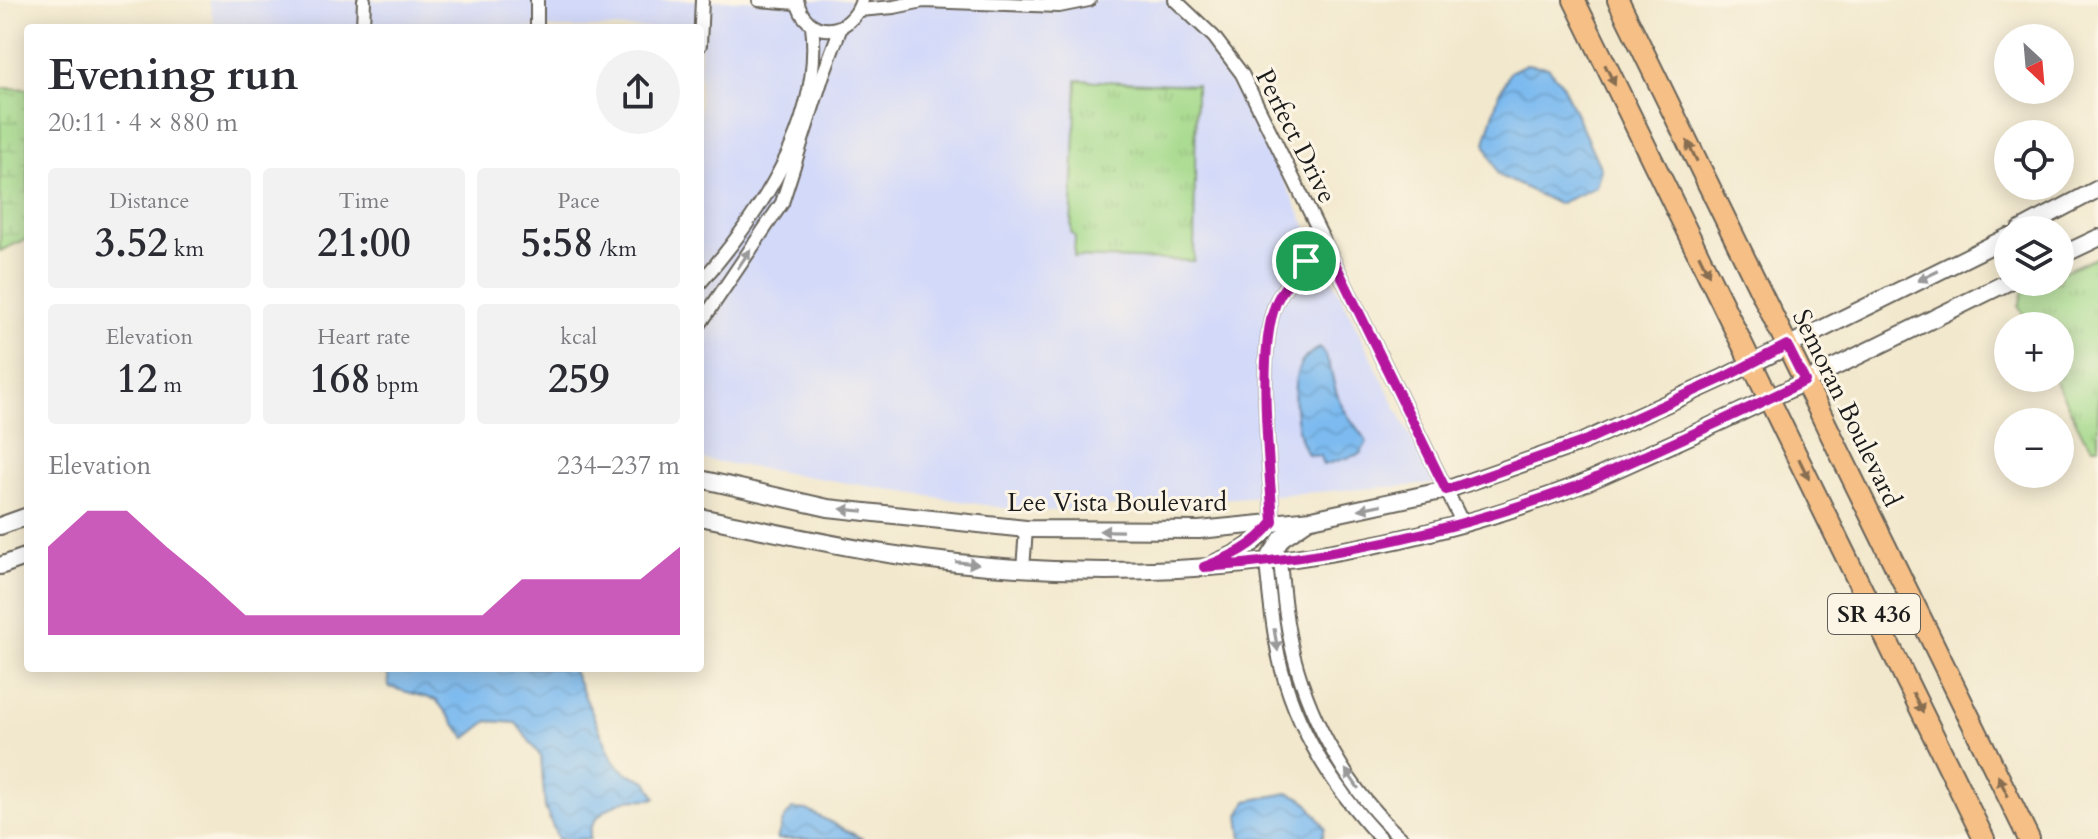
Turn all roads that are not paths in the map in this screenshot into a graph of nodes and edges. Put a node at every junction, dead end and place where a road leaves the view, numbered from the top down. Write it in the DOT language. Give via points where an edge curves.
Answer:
graph roads {
  1 [pos="364,0"];
  2 [pos="537,0"];
  3 [pos="702,0"];
  4 [pos="759,0"];
  5 [pos="1089,0"];
  6 [pos="1175,0"];
  7 [pos="1574,0"];
  8 [pos="1618,0"];
  9 [pos="921,1"];
  10 [pos="797,2"];
  11 [pos="860,5"];
  12 [pos="363,24"];
  13 [pos="537,24"];
  14 [pos="701,24"];
  15 [pos="812,25"];
  16 [pos="841,27"];
  17 [pos="2098,189"];
  18 [pos="2047,216"];
  19 [pos="2098,238"];
  20 [pos="1994,244"];
  21 [pos="1326,245"];
  22 [pos="2074,249"];
  23 [pos="704,278"];
  24 [pos="1994,289"];
  25 [pos="704,318"];
  26 [pos="1787,345"];
  27 [pos="1752,364"];
  28 [pos="1805,381"];
  29 [pos="1769,399"];
  30 [pos="704,480"];
  31 [pos="1446,490"];
  32 [pos="24,517"];
  33 [pos="704,518"];
  34 [pos="1312,519"];
  35 [pos="1273,522"];
  36 [pos="1462,522"];
  37 [pos="0,526"];
  38 [pos="1026,529"];
  39 [pos="24,557"];
  40 [pos="1273,562"];
  41 [pos="0,566"];
  42 [pos="1204,567"];
  43 [pos="1023,569"];
  44 [pos="1381,839"];
  45 [pos="1402,839"];
  46 [pos="1984,839"];
  47 [pos="2029,839"];
  1 -- 12 [label="street"];
  2 -- 13 [label="street"];
  3 -- 14 [label="street"];
  4 -- 10 [label="street"];
  5 -- 9 [label="street" via="1059,6"];
  6 -- 21 [label="street, Perfect Drive" via="1214,37 1242,74"];
  7 -- 27 [label="main road, SR 436, one-way"];
  26 -- 8 [label="main road, Semoran Boulevard / SR 436, one-way"];
  9 -- 11 [label="street" via="894,7"];
  10 -- 15 [label="street"];
  11 -- 16 [label="street"];
  15 -- 16 [label="street"];
  15 -- 23 [label="street" via="815,50 808,96 795,134 769,192"];
  25 -- 16 [label="street, one-way" via="782,203"];
  17 -- 18 [label="street"];
  19 -- 22 [label="street"];
  20 -- 26 [label="street, Lee Vista Boulevard, one-way"];
  21 -- 31 [label="street, Perfect Drive"];
  21 -- 35 [label="street" via="1278,297 1267,330"];
  24 -- 28 [label="street"];
  26 -- 27 [label="street, Lee Vista Boulevard"];
  26 -- 28 [label="main road, Semoran Boulevard / SR 436"];
  27 -- 29 [label="main road, SR 436"];
  27 -- 31 [label="street, Lee Vista Boulevard" via="1580,443"];
  28 -- 29 [label="street"];
  47 -- 28 [label="main road, Semoran Boulevard / SR 436, one-way"];
  29 -- 36 [label="street" via="1580,485"];
  29 -- 46 [label="main road, SR 436, one-way"];
  38 -- 30 [label="street, Lee Vista Boulevard, one-way" via="828,508"];
  31 -- 34 [label="street, Lee Vista Boulevard, one-way"];
  31 -- 36 [label="street, Perfect Drive"];
  32 -- 37 [label="street"];
  33 -- 43 [label="street, one-way" via="890,554"];
  34 -- 35 [label="street, Lee Vista Boulevard"];
  34 -- 40 [label="street" via="1282,538"];
  35 -- 38 [label="street, Lee Vista Boulevard, one-way" via="1199,530"];
  35 -- 42 [label="street" via="1243,551"];
  36 -- 40 [label="street"];
  38 -- 43 [label="street"];
  39 -- 41 [label="street"];
  40 -- 42 [label="street"];
  40 -- 44 [label="street, one-way" via="1276,644 1304,729 1343,796"];
  45 -- 40 [label="street, one-way" via="1326,740 1294,657"];
  42 -- 43 [label="street" via="1135,572"];
}
